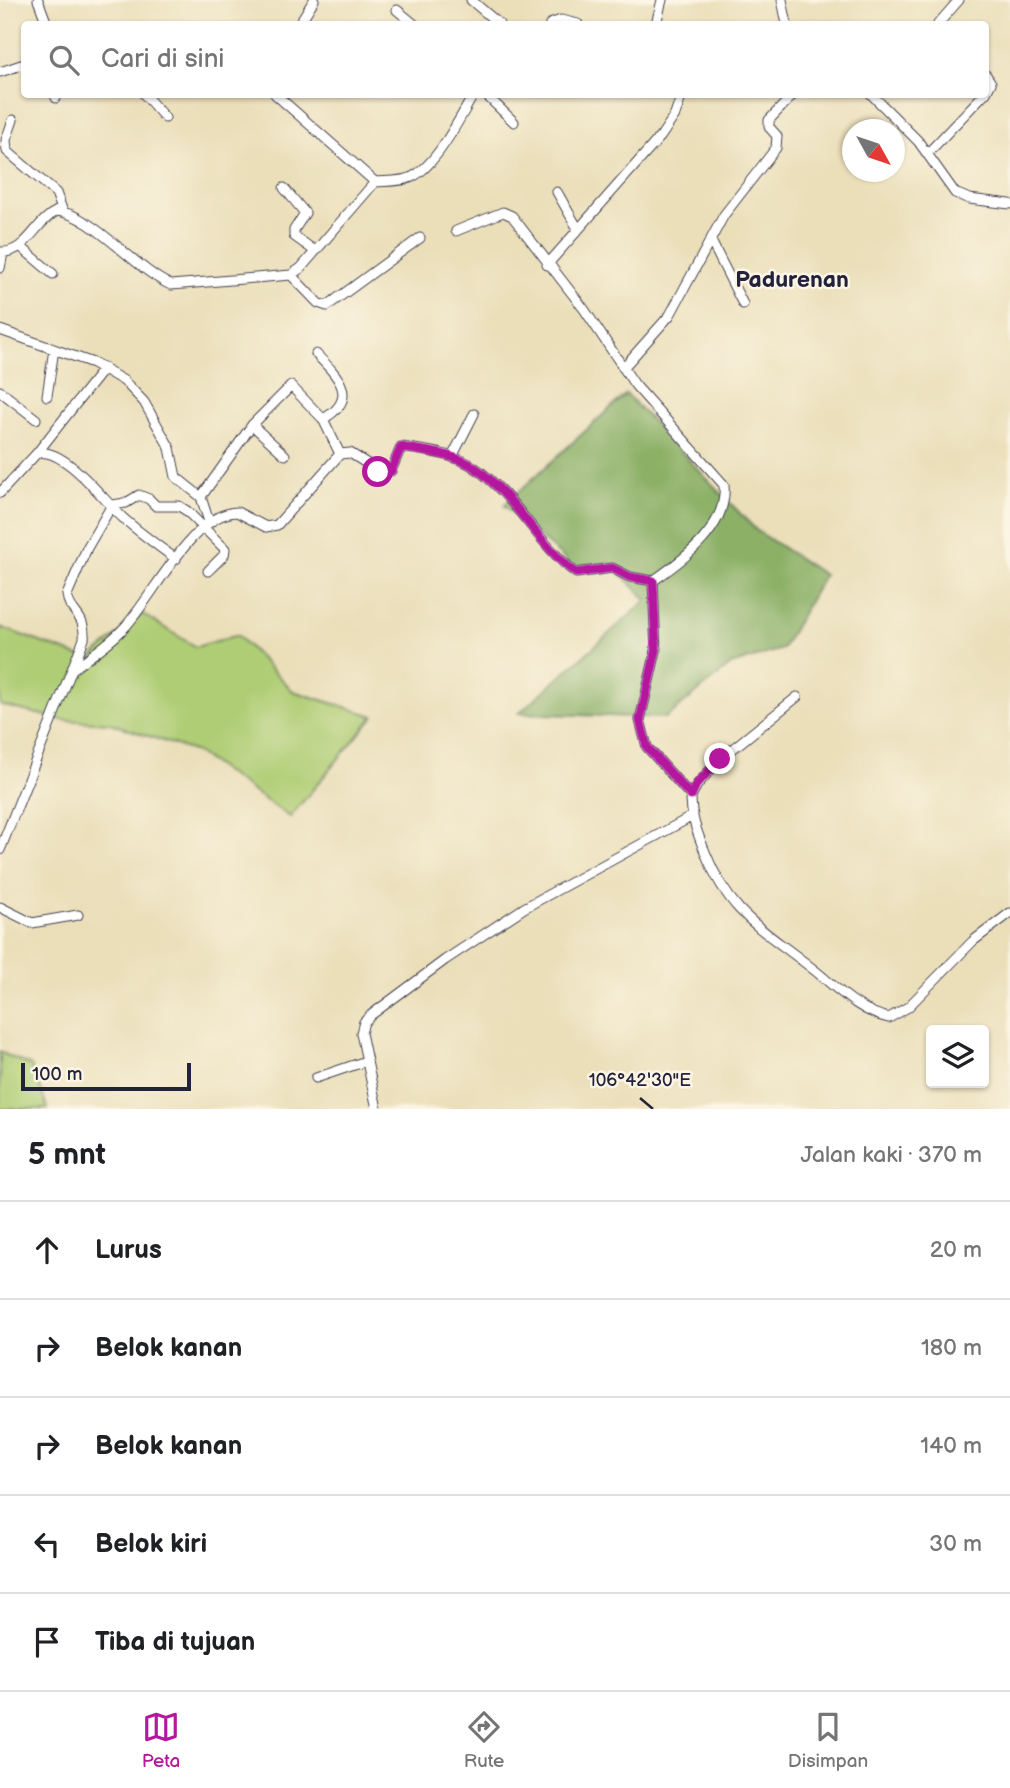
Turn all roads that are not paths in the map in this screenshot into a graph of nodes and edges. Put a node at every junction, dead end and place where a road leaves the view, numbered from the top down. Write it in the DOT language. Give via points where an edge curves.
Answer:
graph roads {
  1 [pos="38,0"];
  2 [pos="314,0"];
  3 [pos="471,0"];
  4 [pos="662,0"];
  5 [pos="782,0"];
  6 [pos="959,0"];
  7 [pos="397,10"];
  8 [pos="46,21"];
  9 [pos="301,21"];
  10 [pos="410,21"];
  11 [pos="496,21"];
  12 [pos="657,21"];
  13 [pos="786,21"];
  14 [pos="941,21"];
  15 [pos="21,65"];
  16 [pos="0,72"];
  17 [pos="148,98"];
  18 [pos="280,98"];
  19 [pos="472,98"];
  20 [pos="489,98"];
  21 [pos="681,98"];
  22 [pos="790,98"];
  23 [pos="875,98"];
  24 [pos="981,98"];
  25 [pos="165,118"];
  26 [pos="13,120"];
  27 [pos="514,122"];
  28 [pos="928,153"];
  29 [pos="375,182"];
  30 [pos="285,188"];
  31 [pos="557,192"];
  32 [pos="1010,204"];
  33 [pos="63,212"];
  34 [pos="578,229"];
  35 [pos="456,231"];
  36 [pos="420,238"];
  37 [pos="710,241"];
  38 [pos="20,247"];
  39 [pos="315,251"];
  40 [pos="2,253"];
  41 [pos="547,265"];
  42 [pos="0,268"];
  43 [pos="52,274"];
  44 [pos="292,275"];
  45 [pos="743,304"];
  46 [pos="0,330"];
  47 [pos="54,349"];
  48 [pos="316,354"];
  49 [pos="104,368"];
  50 [pos="623,368"];
  51 [pos="0,391"];
  52 [pos="47,396"];
  53 [pos="474,414"];
  54 [pos="36,419"];
  55 [pos="323,419"];
  56 [pos="252,425"];
  57 [pos="37,453"];
  58 [pos="340,454"];
  59 [pos="285,455"];
  60 [pos="452,457"];
  61 [pos="0,493"];
  62 [pos="201,498"];
  63 [pos="112,505"];
  64 [pos="206,524"];
  65 [pos="176,559"];
  66 [pos="208,571"];
  67 [pos="653,581"];
  68 [pos="74,668"];
  69 [pos="797,697"];
  70 [pos="691,796"];
  71 [pos="691,817"];
  72 [pos="0,850"];
  73 [pos="0,907"];
  74 [pos="1010,914"];
  75 [pos="78,915"];
  76 [pos="366,1061"];
  77 [pos="316,1078"];
  78 [pos="377,1109"];
  1 -- 8 [label="street"];
  2 -- 9 [label="street"];
  3 -- 11 [label="street"];
  4 -- 12 [label="street"];
  5 -- 13 [label="street"];
  6 -- 14 [label="street"];
  7 -- 10 [label="street"];
  15 -- 16 [label="street"];
  17 -- 25 [label="street"];
  18 -- 29 [label="street"];
  19 -- 29 [label="street" via="419,172 409,178"];
  20 -- 27 [label="street"];
  21 -- 34 [label="street" via="661,136"];
  22 -- 37 [label="street" via="769,120 769,128 777,136 776,148 724,215"];
  23 -- 28 [label="street"];
  24 -- 28 [label="street"];
  26 -- 33 [label="street" via="7,151 56,193"];
  28 -- 32 [label="street" via="955,193"];
  29 -- 39 [label="street"];
  30 -- 39 [label="street" via="305,213 294,236"];
  31 -- 34 [label="street"];
  33 -- 38 [label="street" via="48,215"];
  33 -- 44 [label="street" via="171,285"];
  34 -- 41 [label="street"];
  35 -- 41 [label="street" via="508,213"];
  36 -- 44 [label="street" via="327,306 318,303"];
  37 -- 45 [label="street"];
  37 -- 50 [label="street" via="670,315"];
  38 -- 40 [label="street"];
  38 -- 43 [label="street"];
  39 -- 44 [label="street"];
  40 -- 42 [label="street"];
  41 -- 50 [label="street" via="584,309"];
  46 -- 47 [label="street"];
  47 -- 49 [label="street"];
  47 -- 52 [label="street"];
  48 -- 55 [label="street" via="343,387 342,401"];
  49 -- 57 [label="street"];
  49 -- 62 [label="street" via="138,394 170,449 179,482"];
  50 -- 67 [label="street" via="725,489 702,542"];
  51 -- 54 [label="street"];
  53 -- 60 [label="street"];
  55 -- 56 [label="street" via="293,385"];
  55 -- 58 [label="street"];
  56 -- 59 [label="street"];
  56 -- 62 [label="street"];
  57 -- 61 [label="street"];
  57 -- 63 [label="street" via="63,461"];
  58 -- 60 [label="street" via="350,453 382,473 392,469 401,447"];
  58 -- 64 [label="street" via="277,525 266,527 237,512"];
  60 -- 67 [label="street" via="473,467 499,489 576,573 612,568"];
  62 -- 64 [label="street"];
  63 -- 64 [label="street" via="139,495 156,506 179,506"];
  63 -- 65 [label="street"];
  63 -- 68 [label="street" via="67,595 84,630"];
  64 -- 65 [label="street"];
  64 -- 66 [label="street" via="225,549"];
  65 -- 68 [label="street" via="125,627"];
  67 -- 70 [label="street" via="656,651 640,720 647,747"];
  68 -- 72 [label="street"];
  69 -- 70 [label="street" via="720,759"];
  70 -- 71 [label="street"];
  71 -- 74 [label="street" via="726,897 752,924 873,1014 898,1015 972,941"];
  71 -- 76 [label="street" via="524,908 407,987 364,1023 361,1034"];
  73 -- 75 [label="street" via="41,924"];
  76 -- 77 [label="street"];
  76 -- 78 [label="street"];
}
